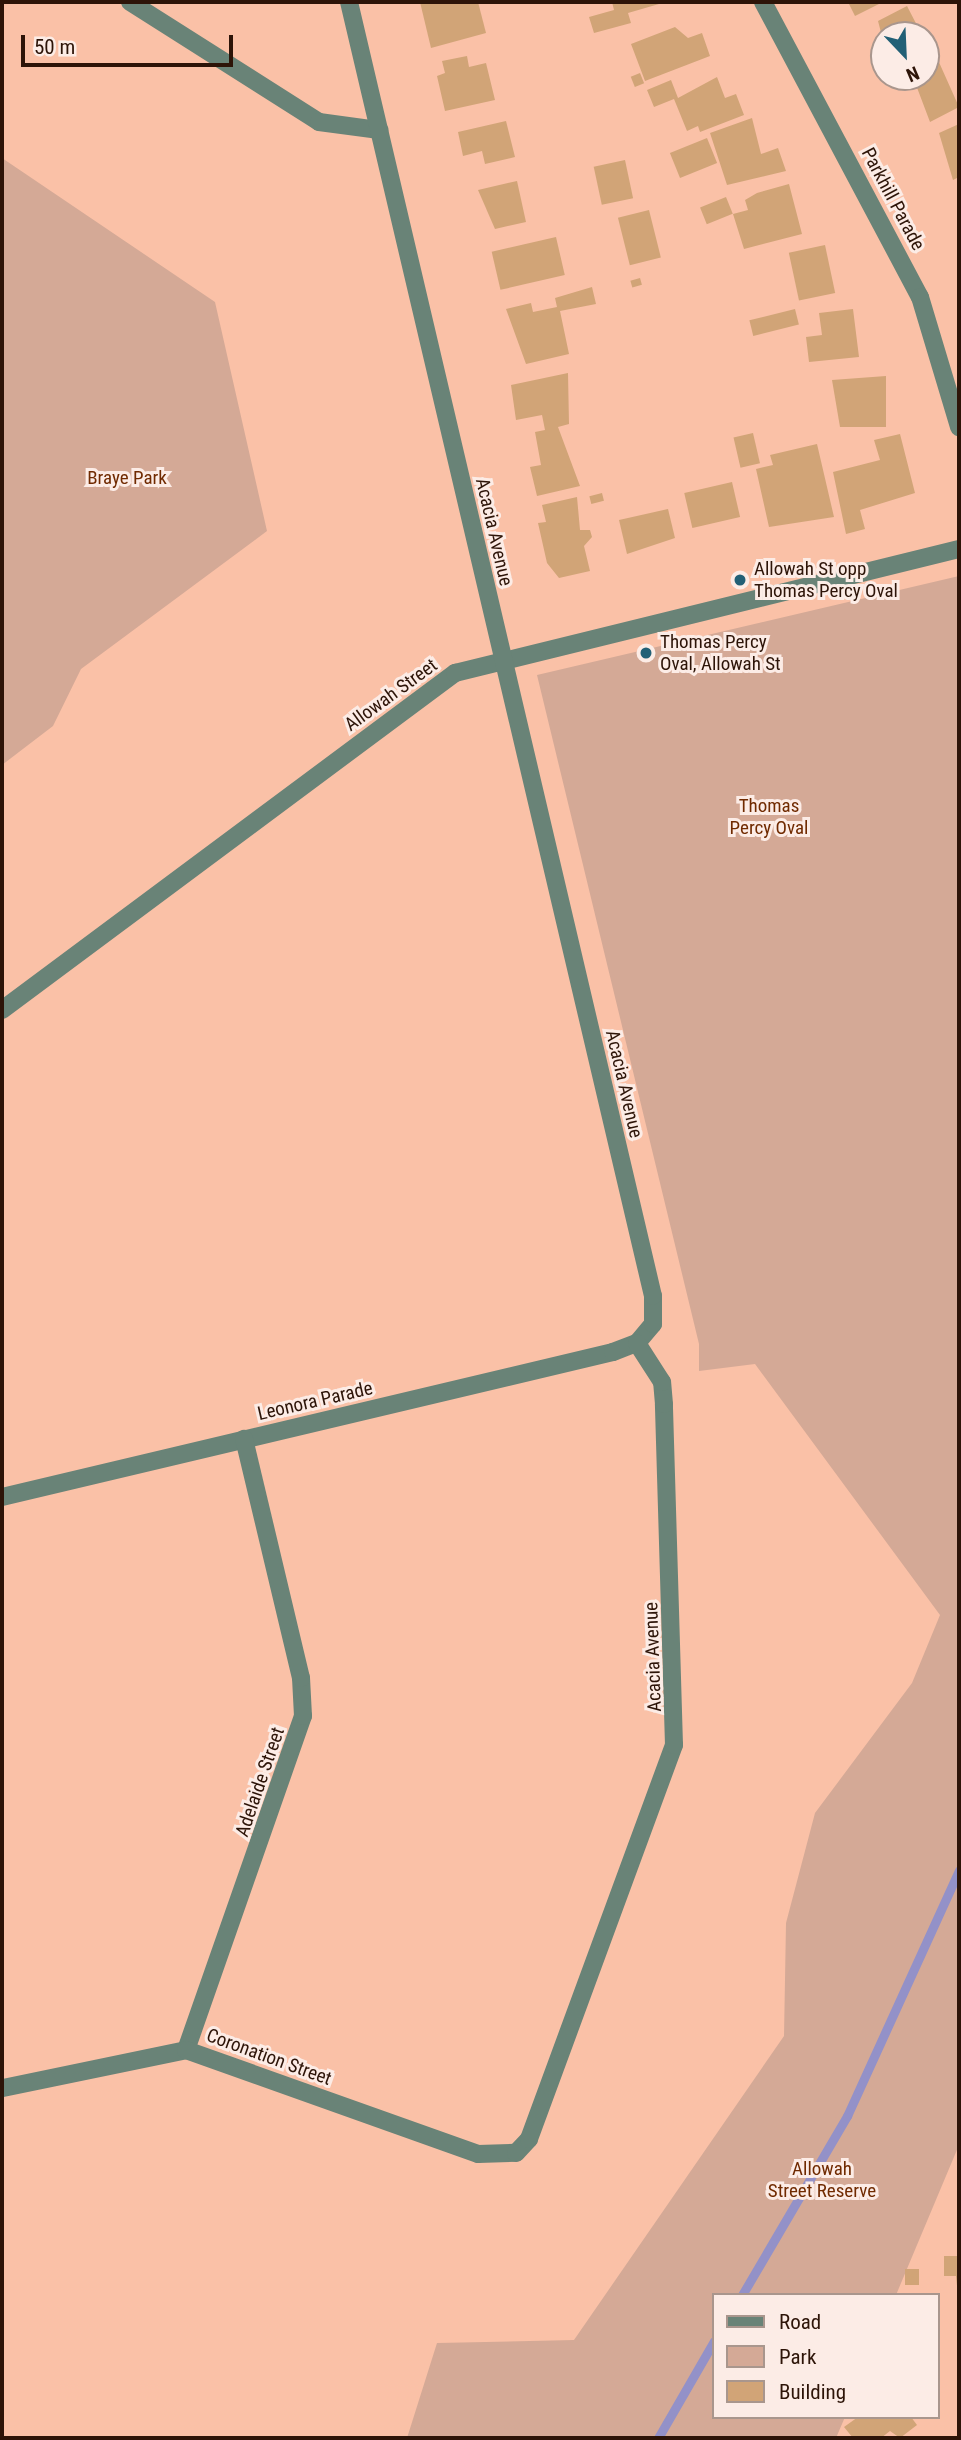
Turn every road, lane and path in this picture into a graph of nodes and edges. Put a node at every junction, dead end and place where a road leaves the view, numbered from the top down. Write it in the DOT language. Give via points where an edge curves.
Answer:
graph roads {
  1 [pos="131,2"];
  2 [pos="349,2"];
  3 [pos="763,2"];
  4 [pos="379,130"];
  5 [pos="959,427"];
  6 [pos="959,549"];
  7 [pos="502,659"];
  8 [pos="2,1010"];
  9 [pos="637,1343"];
  10 [pos="244,1439"];
  11 [pos="2,1497"];
  12 [pos="186,2050"];
  13 [pos="2,2070"];
  14 [pos="3,2092"];
  15 [pos="516,2153"];
  1 -- 4 [label="street" via="319,122"];
  2 -- 4 [label="street, Acacia Avenue"];
  3 -- 5 [label="street, Parkhill Parade" via="920,297"];
  4 -- 7 [label="street, Acacia Avenue"];
  6 -- 7 [label="street, Allowah Street"];
  7 -- 8 [label="street, Allowah Street" via="436,686"];
  7 -- 9 [label="street, Acacia Avenue" via="653,1296 653,1324"];
  9 -- 10 [label="street, Leonora Parade"];
  9 -- 15 [label="street, Acacia Avenue" via="662,1382 674,1745 539,2123"];
  10 -- 11 [label="street, Leonora Parade"];
  10 -- 12 [label="street, Adelaide Street" via="301,1678 303,1716"];
  12 -- 14 [label="street, Coronation Street"];
  12 -- 15 [label="street, Coronation Street" via="478,2154"];
  13 -- 14 [label="street"];
}
